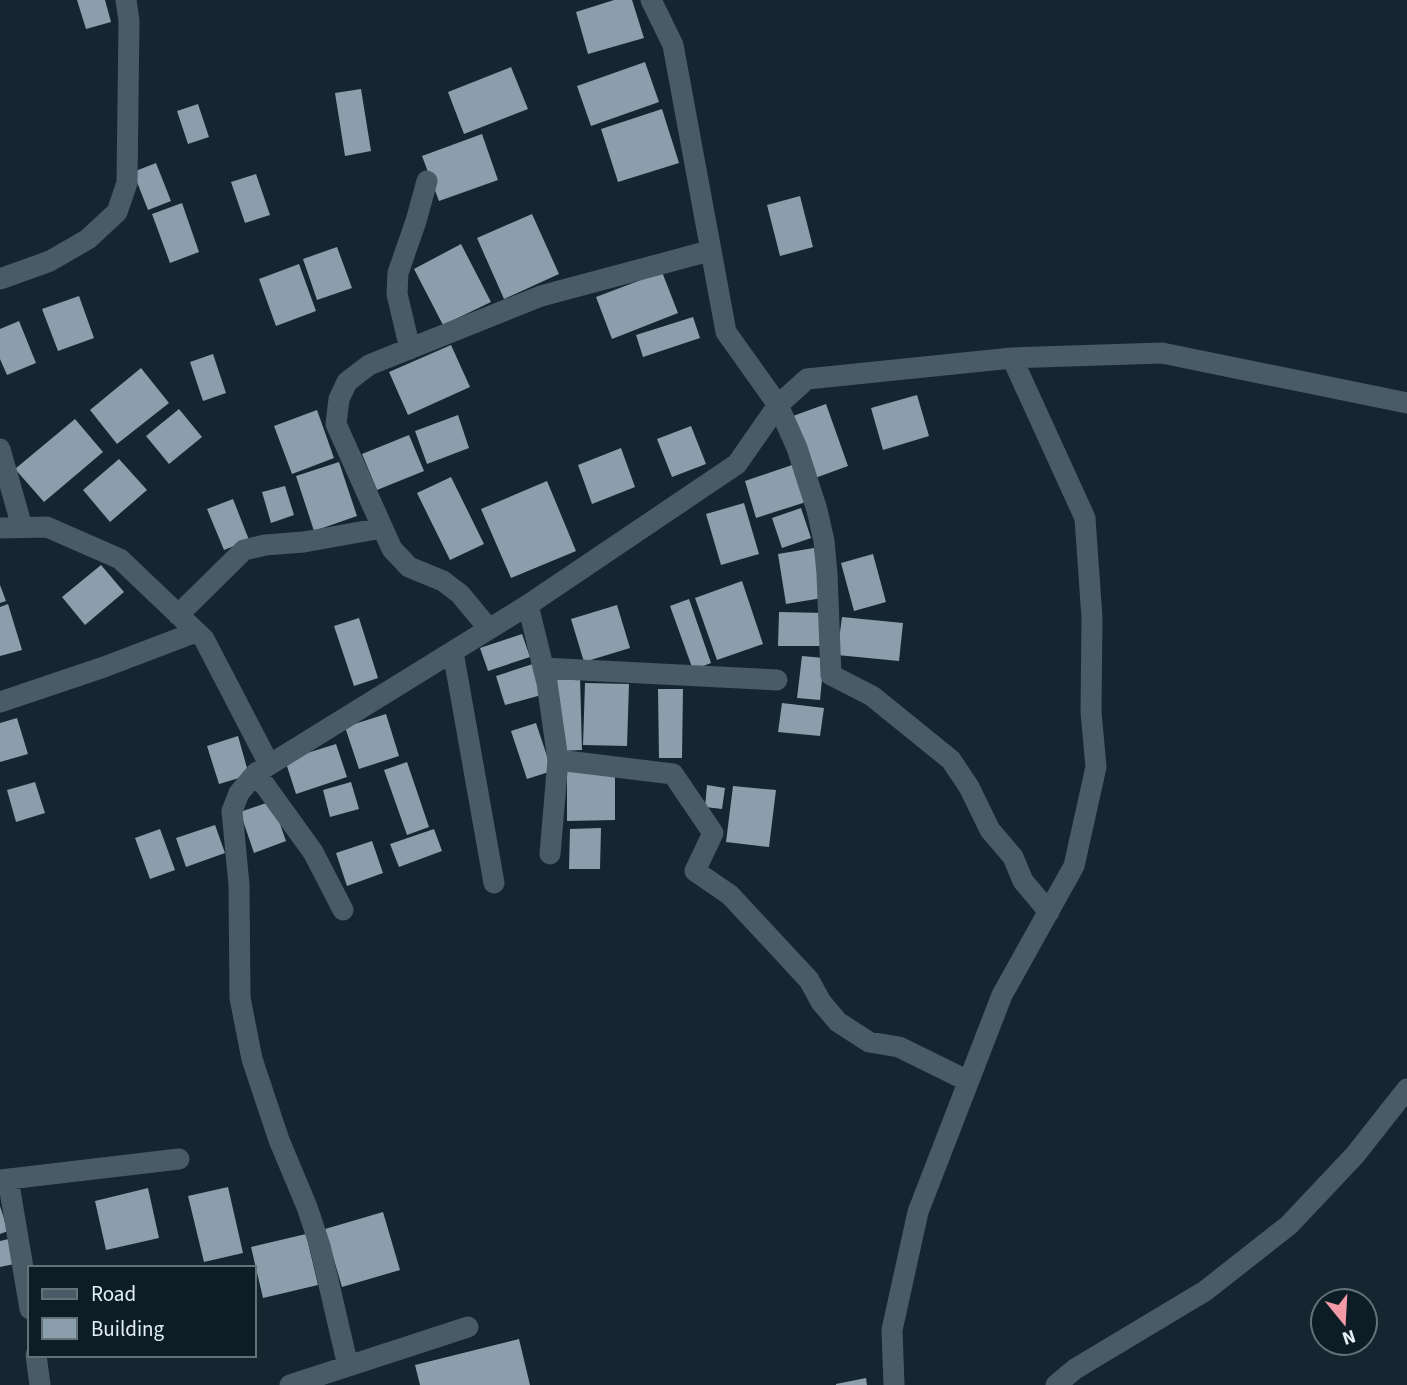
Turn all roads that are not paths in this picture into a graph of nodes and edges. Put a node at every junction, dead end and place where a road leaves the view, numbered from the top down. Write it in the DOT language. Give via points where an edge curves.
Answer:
graph roads {
  1 [pos="126,0"];
  2 [pos="651,0"];
  3 [pos="427,181"];
  4 [pos="709,251"];
  5 [pos="0,279"];
  6 [pos="410,349"];
  7 [pos="1012,358"];
  8 [pos="1407,403"];
  9 [pos="778,405"];
  10 [pos="0,449"];
  11 [pos="22,527"];
  12 [pos="0,528"];
  13 [pos="382,528"];
  14 [pos="528,605"];
  15 [pos="178,615"];
  16 [pos="489,629"];
  17 [pos="196,632"];
  18 [pos="453,652"];
  19 [pos="543,668"];
  20 [pos="777,680"];
  21 [pos="0,702"];
  22 [pos="558,760"];
  23 [pos="262,769"];
  24 [pos="550,854"];
  25 [pos="494,883"];
  26 [pos="343,910"];
  27 [pos="1049,912"];
  28 [pos="968,1081"];
  29 [pos="1407,1089"];
  30 [pos="178,1159"];
  31 [pos="4,1179"];
  32 [pos="28,1299"];
  33 [pos="468,1327"];
  34 [pos="36,1357"];
  35 [pos="348,1366"];
  36 [pos="40,1385"];
  37 [pos="290,1385"];
  38 [pos="894,1385"];
  39 [pos="1056,1385"];
  1 -- 5 [label="street" via="127,183 117,212 88,239 50,261"];
  2 -- 4 [label="street" via="673,45"];
  3 -- 6 [label="street" via="398,273 397,294"];
  4 -- 6 [label="street" via="541,296"];
  4 -- 9 [label="street" via="726,332"];
  6 -- 13 [label="street" via="369,365 347,382 339,399 336,424"];
  7 -- 8 [label="street" via="1162,353"];
  7 -- 9 [label="street" via="807,379"];
  7 -- 27 [label="street" via="1085,517 1092,618 1091,712 1096,767 1074,866"];
  9 -- 14 [label="street" via="737,464"];
  9 -- 27 [label="street" via="797,448 824,541 831,675 872,696 951,760 990,830"];
  10 -- 11 [label="street"];
  11 -- 12 [label="street"];
  11 -- 15 [label="street" via="47,527 120,559"];
  13 -- 15 [label="street" via="244,550"];
  13 -- 16 [label="street" via="391,549 409,567 443,580"];
  14 -- 16 [label="street"];
  14 -- 19 [label="street"];
  15 -- 17 [label="street"];
  16 -- 18 [label="street"];
  17 -- 21 [label="street"];
  17 -- 23 [label="street" via="204,639"];
  18 -- 23 [label="street"];
  18 -- 25 [label="street"];
  19 -- 20 [label="street"];
  19 -- 22 [label="street"];
  22 -- 24 [label="street"];
  22 -- 28 [label="street" via="673,774 713,833 695,871 730,895 809,980 838,1022 869,1042 899,1047"];
  23 -- 26 [label="street"];
  23 -- 35 [label="street" via="239,793 232,811 239,885 240,998 252,1059 320,1247"];
  27 -- 28 [label="street" via="1002,995"];
  28 -- 38 [label="street" via="918,1212 892,1330"];
  29 -- 39 [label="street" via="1355,1155 1289,1225 1205,1291"];
  30 -- 31 [label="street"];
  31 -- 32 [label="street"];
  33 -- 35 [label="street"];
  34 -- 36 [label="street"];
  35 -- 37 [label="street"];
}
